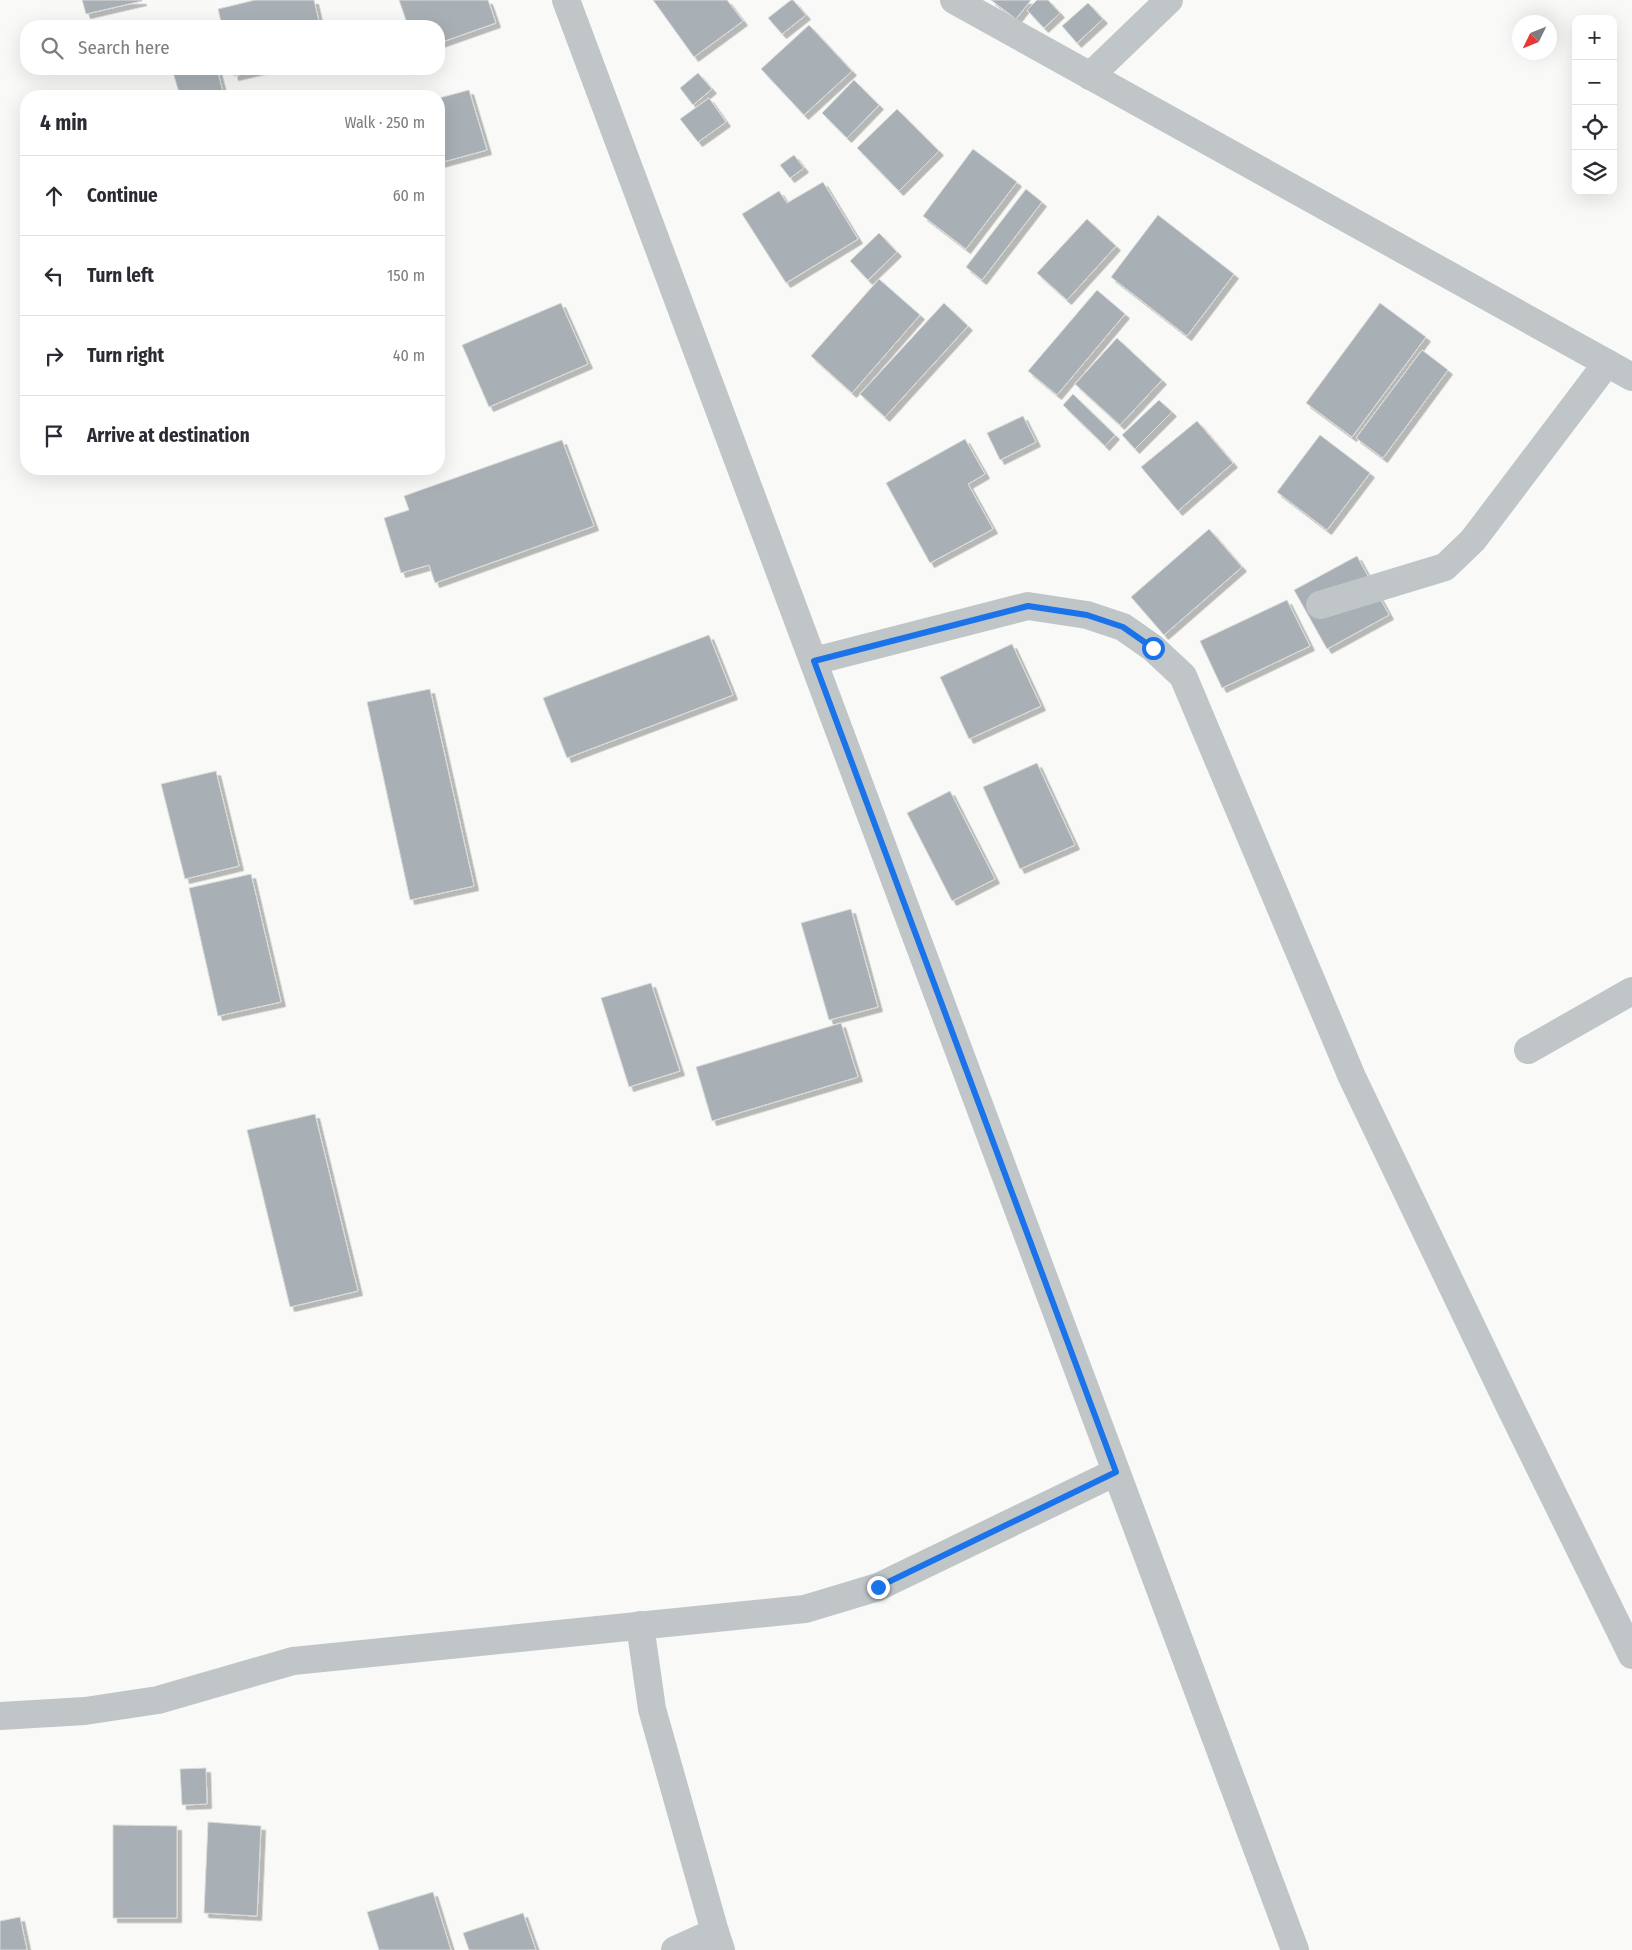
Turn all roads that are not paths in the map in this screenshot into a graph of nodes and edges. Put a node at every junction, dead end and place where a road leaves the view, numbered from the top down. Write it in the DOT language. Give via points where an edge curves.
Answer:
graph roads {
  1 [pos="566,0"];
  2 [pos="954,0"];
  3 [pos="1163,2"];
  4 [pos="1090,76"];
  5 [pos="1607,363"];
  6 [pos="1632,377"];
  7 [pos="1320,605"];
  8 [pos="814,661"];
  9 [pos="1632,991"];
  10 [pos="1528,1050"];
  11 [pos="1116,1472"];
  12 [pos="640,1625"];
  13 [pos="1632,1655"];
  14 [pos="0,1716"];
  15 [pos="718,1941"];
  16 [pos="676,1950"];
  17 [pos="1295,1950"];
  1 -- 8 [label="street"];
  2 -- 4 [label="street"];
  3 -- 4 [label="street"];
  4 -- 5 [label="street"];
  5 -- 6 [label="street"];
  5 -- 7 [label="street" via="1473,540 1444,567"];
  8 -- 11 [label="street"];
  8 -- 13 [label="street" via="1028,606 1087,615 1123,627 1153,648 1183,676 1352,1077"];
  9 -- 10 [label="street"];
  11 -- 12 [label="street" via="878,1587 805,1609"];
  11 -- 17 [label="street"];
  12 -- 14 [label="street" via="293,1661 158,1700 85,1711"];
  12 -- 15 [label="street" via="652,1709"];
  15 -- 16 [label="street"];
}
